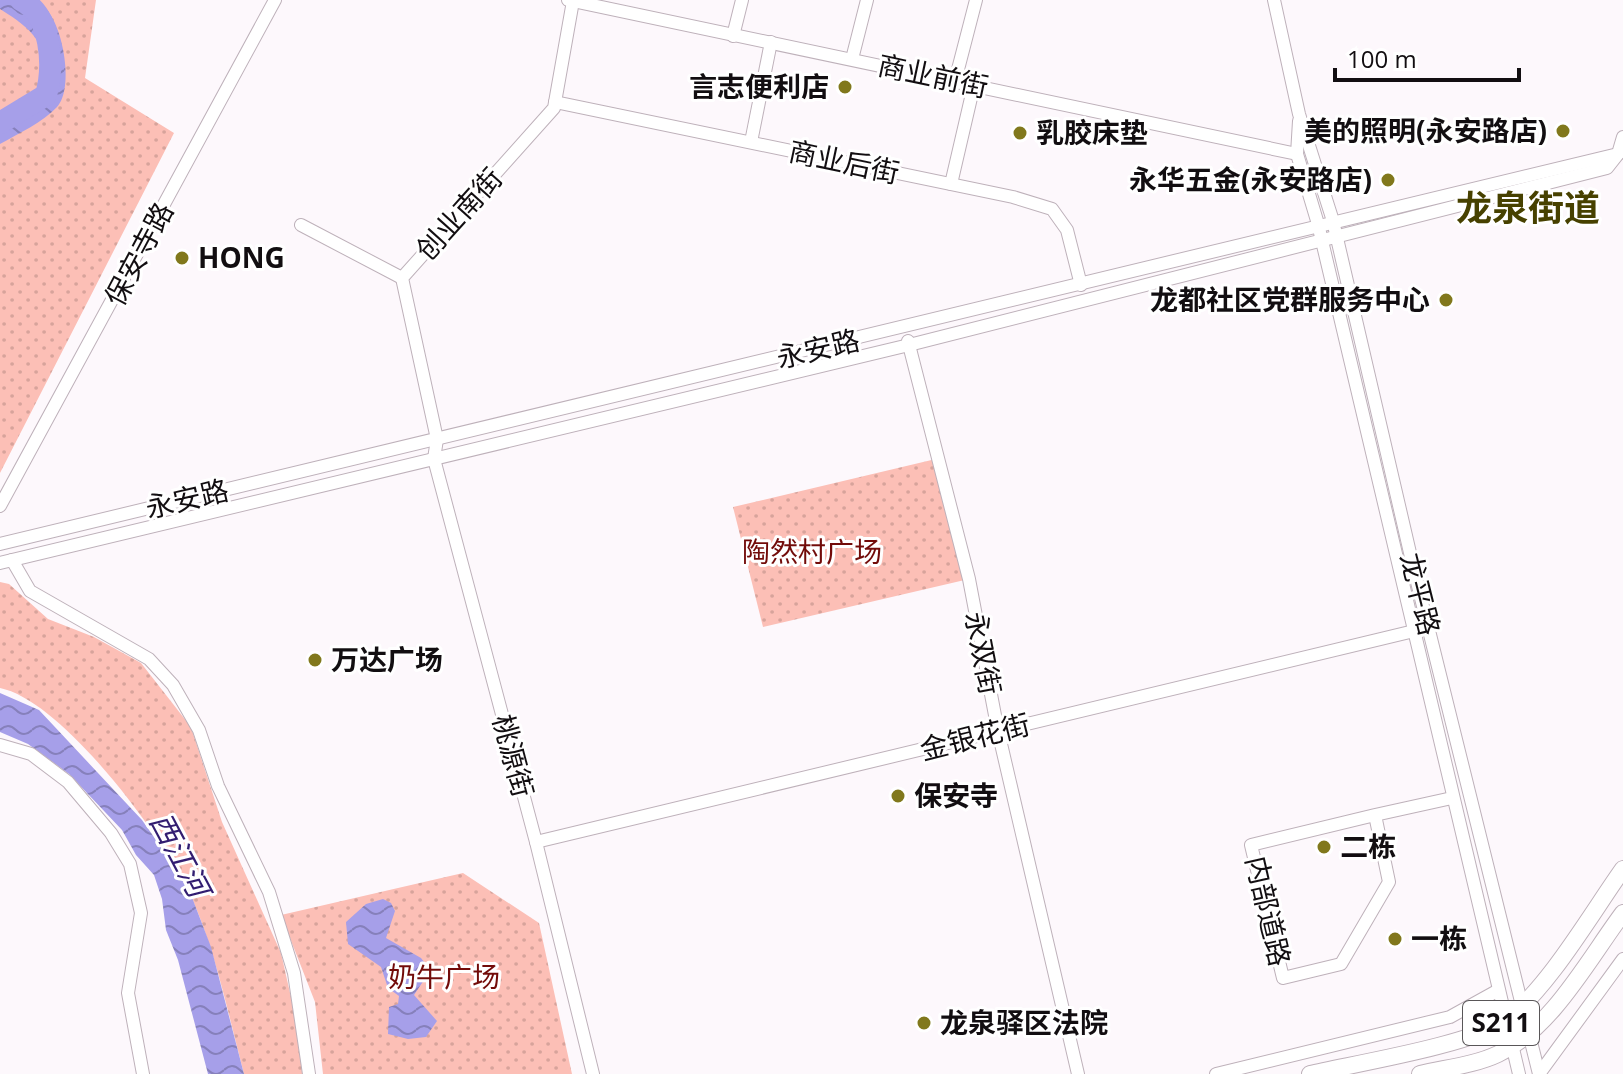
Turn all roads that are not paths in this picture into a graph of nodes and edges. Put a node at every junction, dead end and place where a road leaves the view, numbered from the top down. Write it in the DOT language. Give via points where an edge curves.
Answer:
graph roads {
  1 [pos="275,0"];
  2 [pos="570,0"];
  3 [pos="742,0"];
  4 [pos="867,0"];
  5 [pos="976,0"];
  6 [pos="1274,0"];
  7 [pos="733,36"];
  8 [pos="771,42"];
  9 [pos="852,59"];
  10 [pos="955,81"];
  11 [pos="974,85"];
  12 [pos="555,102"];
  13 [pos="1299,114"];
  14 [pos="1623,137"];
  15 [pos="751,142"];
  16 [pos="1297,154"];
  17 [pos="1620,156"];
  18 [pos="951,184"];
  19 [pos="1333,221"];
  20 [pos="1318,224"];
  21 [pos="301,225"];
  22 [pos="1336,237"];
  23 [pos="1322,241"];
  24 [pos="402,278"];
  25 [pos="1081,285"];
  26 [pos="905,328"];
  27 [pos="909,345"];
  28 [pos="437,439"];
  29 [pos="434,459"];
  30 [pos="0,506"];
  31 [pos="0,544"];
  32 [pos="6,562"];
  33 [pos="1414,631"];
  34 [pos="998,731"];
  35 [pos="0,745"];
  36 [pos="1452,798"];
  37 [pos="1375,815"];
  38 [pos="536,842"];
  39 [pos="1623,869"];
  40 [pos="1623,913"];
  41 [pos="1623,959"];
  42 [pos="1497,991"];
  43 [pos="1520,1006"];
  44 [pos="1504,1022"];
  45 [pos="1520,1041"];
  46 [pos="1515,1073"];
  47 [pos="143,1074"];
  48 [pos="309,1074"];
  49 [pos="593,1074"];
  50 [pos="1078,1074"];
  51 [pos="1216,1074"];
  52 [pos="1310,1074"];
  53 [pos="1420,1074"];
  54 [pos="1539,1074"];
  1 -- 30 [label="street, 保安寺路"];
  2 -- 7 [label="street, 商业前街"];
  2 -- 12 [label="street, 创业南街"];
  3 -- 7 [label="street"];
  4 -- 9 [label="street"];
  5 -- 10 [label="street"];
  6 -- 13 [label="street, 龙平路"];
  7 -- 8 [label="street, 商业前街"];
  8 -- 9 [label="street, 商业前街"];
  8 -- 15 [label="street"];
  9 -- 10 [label="street, 商业前街"];
  10 -- 11 [label="street, 商业前街"];
  11 -- 16 [label="street, 商业前街"];
  11 -- 18 [label="street"];
  12 -- 15 [label="street, 商业后街"];
  12 -- 24 [label="street, 创业南街"];
  13 -- 16 [label="street, 龙平路"];
  13 -- 19 [label="street, 龙平路"];
  14 -- 17 [label="street"];
  15 -- 18 [label="street, 商业后街"];
  16 -- 20 [label="street, 龙平路"];
  17 -- 19 [label="street, 永安路"];
  17 -- 22 [label="street" via="1607,168"];
  18 -- 25 [label="street, 商业后街" via="1052,209 1067,230"];
  19 -- 20 [label="street, 永安路"];
  19 -- 22 [label="street, 龙平路"];
  20 -- 23 [label="street, 龙平路"];
  20 -- 25 [label="street, 永安路"];
  21 -- 24 [label="street"];
  22 -- 23 [label="street"];
  22 -- 43 [label="street, 龙平路"];
  23 -- 27 [label="street"];
  23 -- 33 [label="street, 龙平路"];
  24 -- 28 [label="street, 创业南街"];
  25 -- 26 [label="street, 永安路"];
  26 -- 27 [label="street, 永双街"];
  26 -- 28 [label="street, 永安路"];
  27 -- 29 [label="street"];
  27 -- 34 [label="street, 永双街" via="969,579"];
  28 -- 29 [label="street, 桃源街"];
  28 -- 31 [label="street, 永安路"];
  29 -- 32 [label="street"];
  29 -- 38 [label="street, 桃源街"];
  32 -- 48 [label="street" via="30,591 149,659 193,718 218,786 269,892 294,973"];
  33 -- 34 [label="street, 金银花街"];
  33 -- 36 [label="street, 龙平路"];
  34 -- 38 [label="street, 金银花街"];
  34 -- 50 [label="street, 永双街"];
  35 -- 47 [label="street" via="31,754 68,782 130,864 141,913 128,993"];
  36 -- 37 [label="street, 内部道路"];
  36 -- 42 [label="street, 龙平路"];
  37 -- 37 [label="street, 内部道路" via="1251,845 1283,978 1341,964 1389,882"];
  38 -- 49 [label="street, 桃源街"];
  39 -- 43 [label="main road, S211"];
  40 -- 45 [label="main road, S211" via="1565,992"];
  41 -- 54 [label="street"];
  42 -- 44 [label="street, 龙平路"];
  42 -- 51 [label="street" via="1450,1017"];
  43 -- 44 [label="main road, S211"];
  43 -- 45 [label="street, 龙平路"];
  44 -- 45 [label="street, 龙平路"];
  44 -- 52 [label="main road, S211" via="1467,1037"];
  45 -- 46 [label="street, 龙平路"];
  45 -- 53 [label="main road, S211" via="1495,1055"];
  45 -- 54 [label="street, 龙平路"];
}
